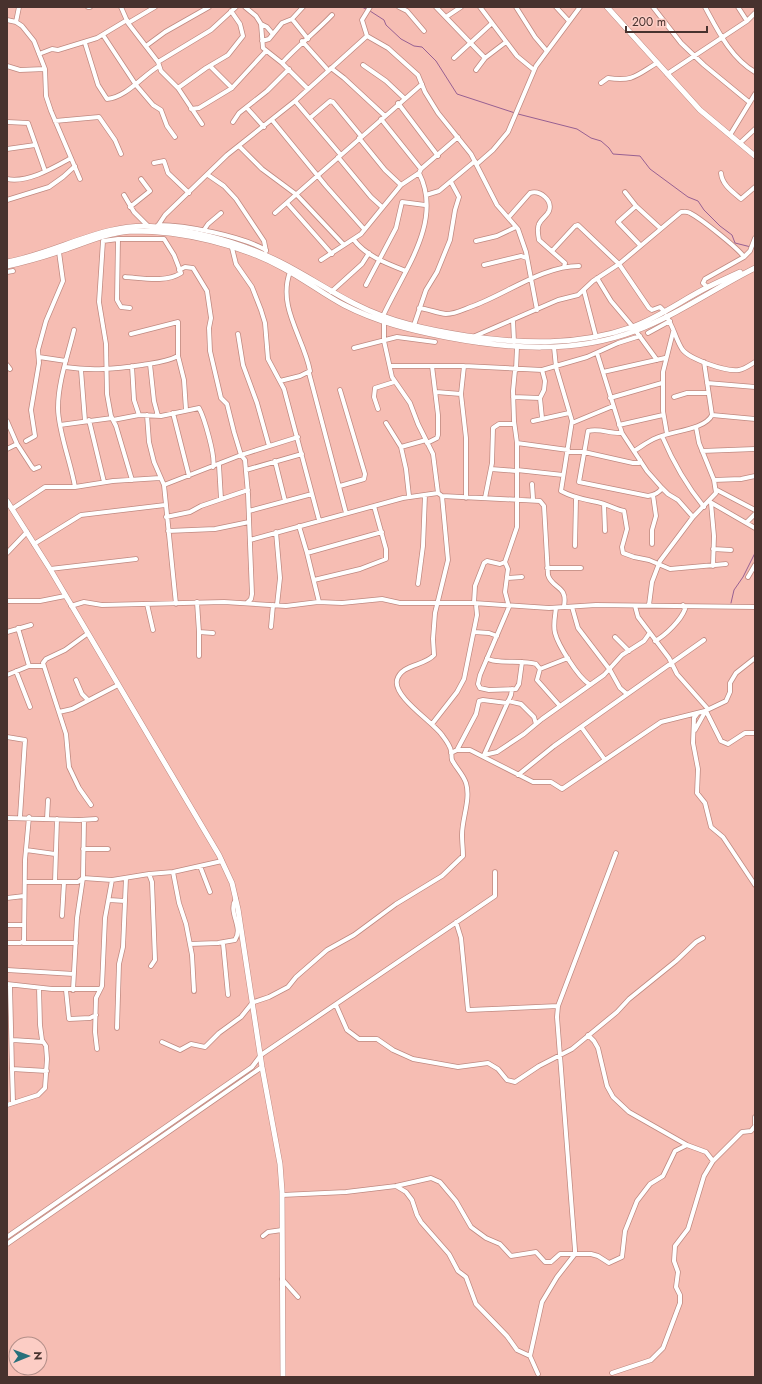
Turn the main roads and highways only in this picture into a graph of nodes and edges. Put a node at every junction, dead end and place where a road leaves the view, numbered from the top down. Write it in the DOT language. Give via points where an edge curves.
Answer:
graph roads {
  1 [pos="607,7"];
  2 [pos="755,156"];
  3 [pos="7,262"];
  4 [pos="755,265"];
  5 [pos="7,266"];
  6 [pos="755,268"];
  7 [pos="666,314"];
  8 [pos="413,328"];
  9 [pos="634,329"];
  10 [pos="515,344"];
  11 [pos="7,501"];
  12 [pos="283,1377"];
  1 -- 2 [label="main road" via="700,110"];
  3 -- 8 [label="main road" via="111,229 157,226 204,235 265,252 331,292"];
  4 -- 7 [label="main road" via="707,287"];
  5 -- 8 [label="main road" via="59,252 109,234 134,231 182,236 232,248 276,264 344,305 384,323"];
  6 -- 7 [label="main road"];
  7 -- 9 [label="main road"];
  8 -- 10 [label="main road"];
  8 -- 10 [label="main road" via="465,340"];
  9 -- 10 [label="main road" via="596,337"];
  9 -- 10 [label="main road" via="602,340 554,347"];
  11 -- 12 [label="main road" via="50,569 222,861 232,883 280,1164"];
}
